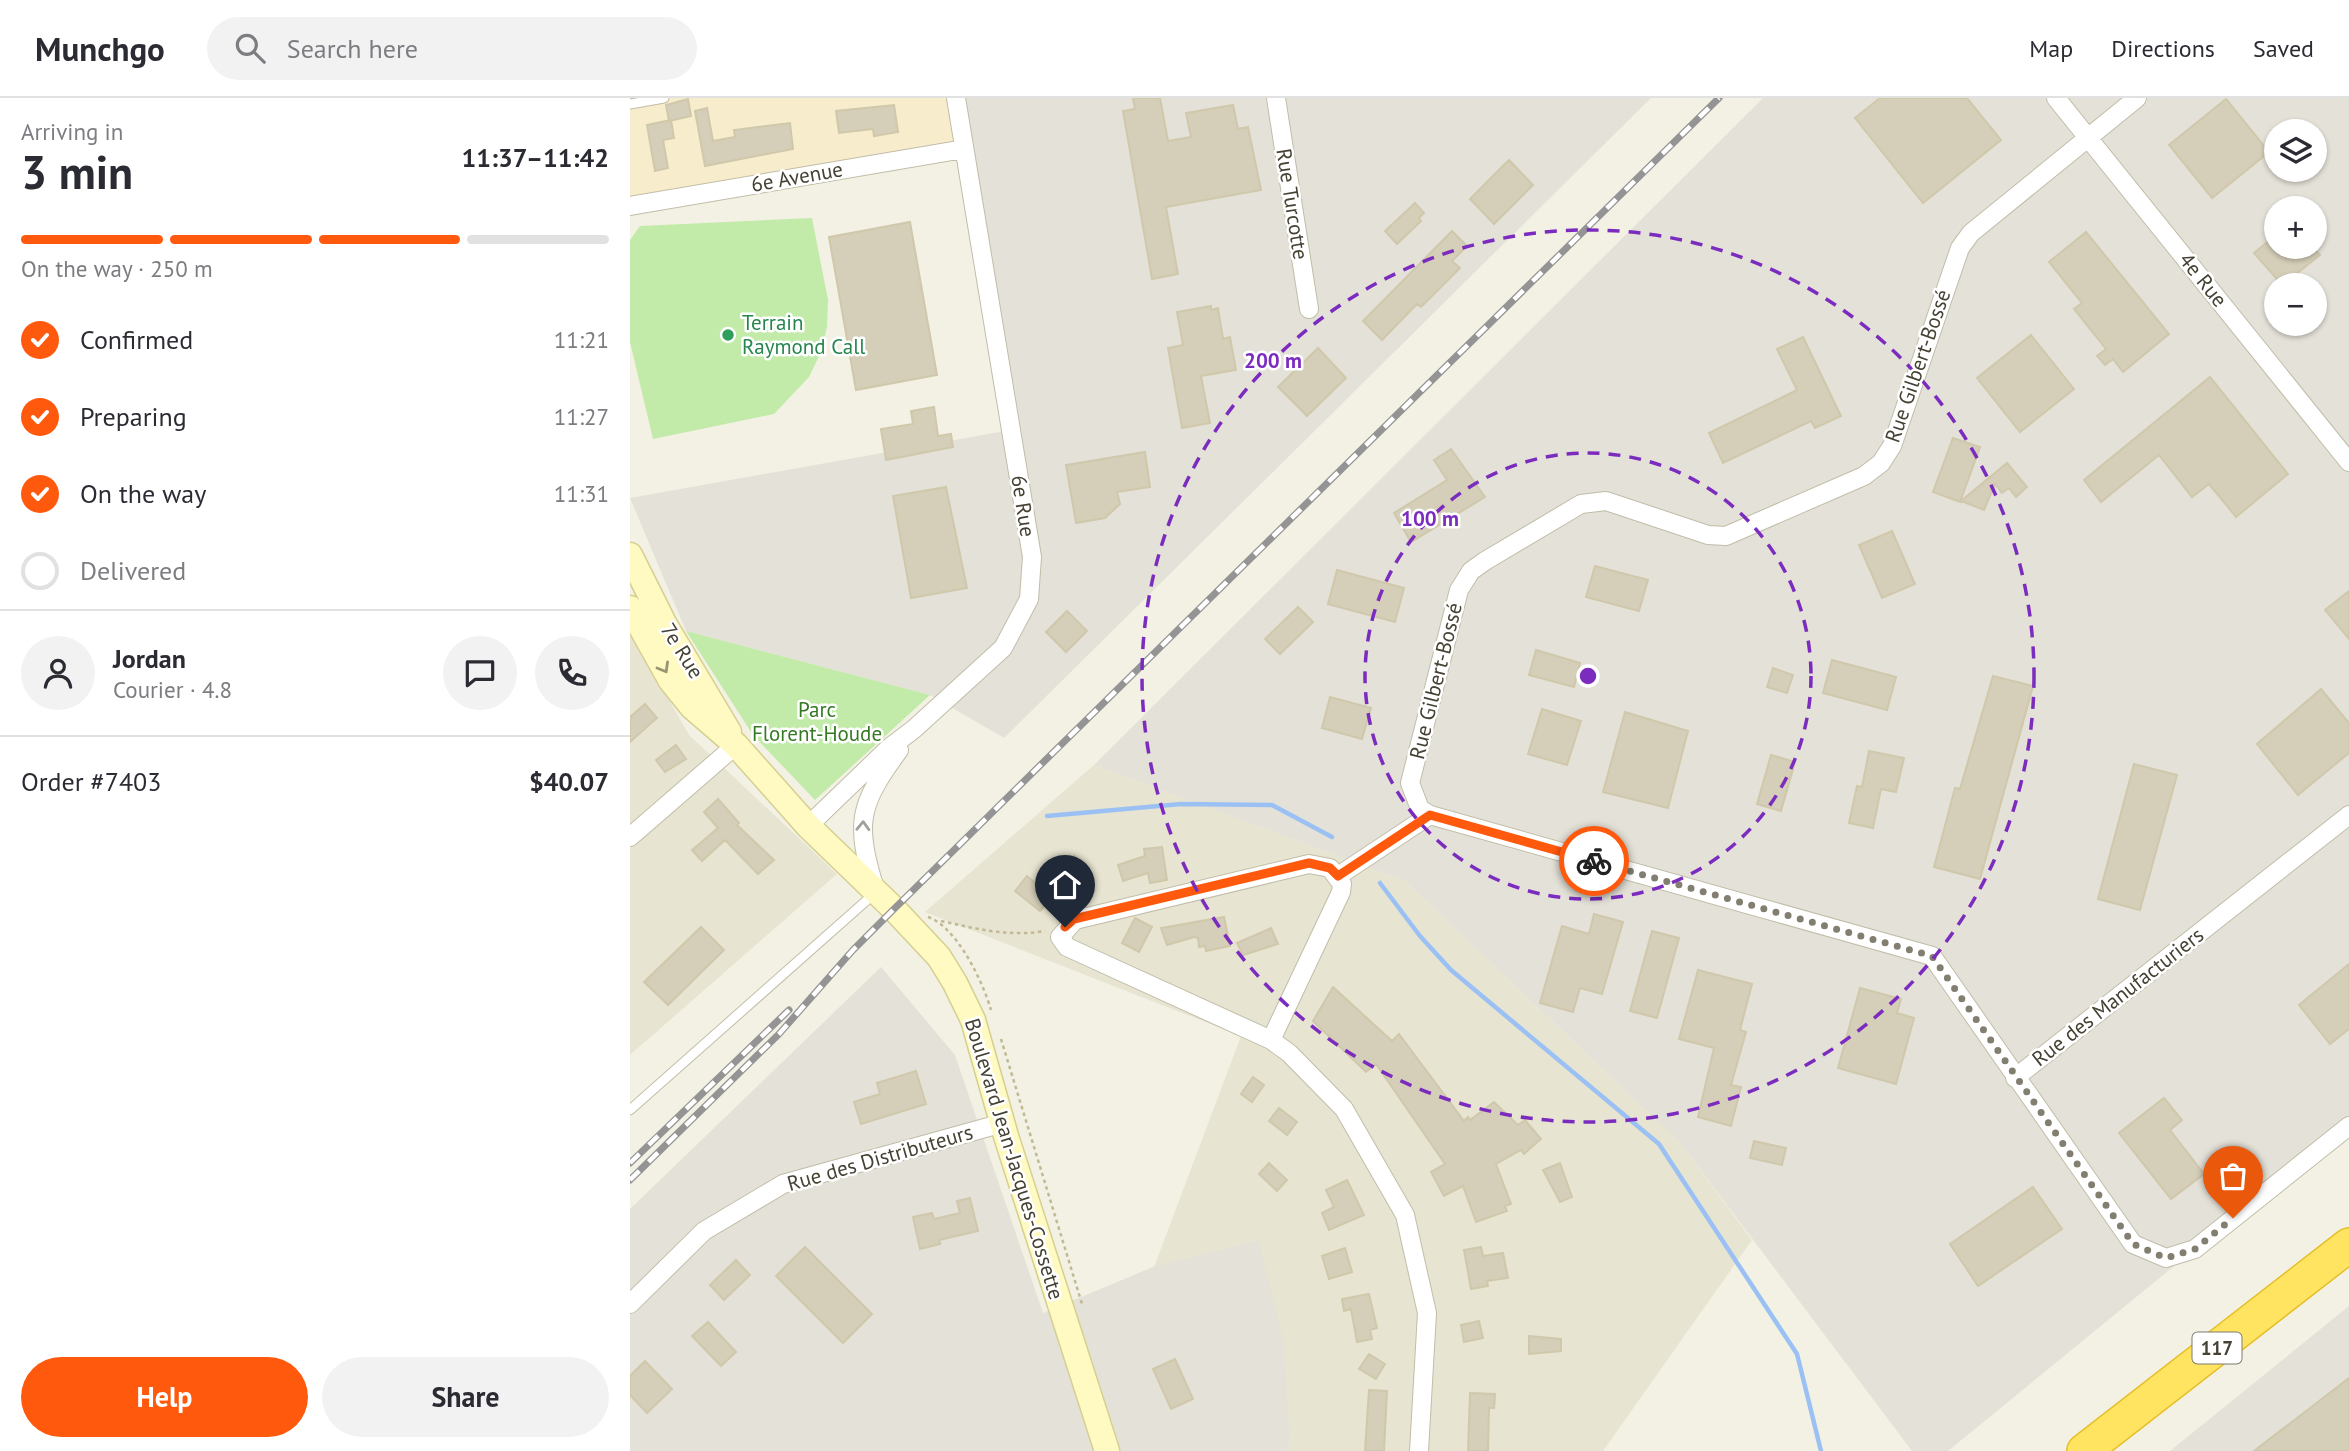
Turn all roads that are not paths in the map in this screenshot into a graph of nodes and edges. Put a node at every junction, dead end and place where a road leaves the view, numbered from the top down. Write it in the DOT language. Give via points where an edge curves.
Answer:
graph roads {
  1 [pos="664,98"];
  2 [pos="956,98"];
  3 [pos="1276,98"];
  4 [pos="2056,98"];
  5 [pos="2137,98"];
  6 [pos="630,104"];
  7 [pos="2088,136"];
  8 [pos="964,149"];
  9 [pos="630,206"];
  10 [pos="1309,309"];
  11 [pos="2349,462"];
  12 [pos="630,555"];
  13 [pos="636,586"];
  14 [pos="630,608"];
  15 [pos="914,729"];
  16 [pos="736,745"];
  17 [pos="1430,815"];
  18 [pos="2349,815"];
  19 [pos="808,825"];
  20 [pos="630,837"];
  21 [pos="1338,876"];
  22 [pos="876,892"];
  23 [pos="1271,1040"];
  24 [pos="2015,1078"];
  25 [pos="630,1110"];
  26 [pos="1003,1123"];
  27 [pos="2349,1126"];
  28 [pos="2349,1245"];
  29 [pos="630,1304"];
  30 [pos="1107,1451"];
  31 [pos="1419,1451"];
  32 [pos="2084,1451"];
  1 -- 6 [label="lane"];
  2 -- 8 [label="street, 6e Rue"];
  3 -- 10 [label="street, Rue Turcotte"];
  4 -- 7 [label="street, 4e Rue"];
  5 -- 7 [label="street, Rue Gilbert-Bossé"];
  7 -- 11 [label="street, 4e Rue"];
  7 -- 17 [label="street, Rue Gilbert-Bossé" via="1971,233 1960,248 1892,446 1881,463 1864,476 1726,536 1708,535 1606,501 1593,501 1471,571 1459,590 1410,783 1420,810"];
  8 -- 9 [label="street, 6e Avenue"];
  8 -- 15 [label="street, 6e Rue" via="1032,557 1029,599 1003,648"];
  12 -- 13 [label="main road, 7e Rue"];
  13 -- 16 [label="main road, 7e Rue"];
  14 -- 16 [label="main road, 7e Rue, one-way" via="671,681 692,707"];
  15 -- 19 [label="street, 6e Rue"];
  22 -- 15 [label="street, one-way" via="863,845 862,818 880,776"];
  16 -- 19 [label="main road, 7e Rue"];
  16 -- 20 [label="street"];
  17 -- 21 [label="street"];
  17 -- 24 [label="street, Rue des Manufacturiers" via="1932,956"];
  18 -- 24 [label="street, Rue des Manufacturiers"];
  19 -- 22 [label="main road, 7e Rue"];
  21 -- 23 [label="street" via="1341,892"];
  21 -- 23 [label="street" via="1330,868 1309,863 1074,919 1060,937 1067,947"];
  22 -- 25 [label="lane"];
  22 -- 26 [label="main road, Boulevard Jean-Jacques-Cossette" via="939,957 955,983 973,1020"];
  23 -- 31 [label="street" via="1344,1109 1405,1214 1427,1313"];
  24 -- 27 [label="street" via="2133,1244 2166,1258 2195,1249"];
  26 -- 29 [label="street, Rue des Distributeurs" via="783,1184 704,1231"];
  26 -- 30 [label="main road, Boulevard Jean-Jacques-Cossette"];
  28 -- 32 [label="highway, 117"];
}
